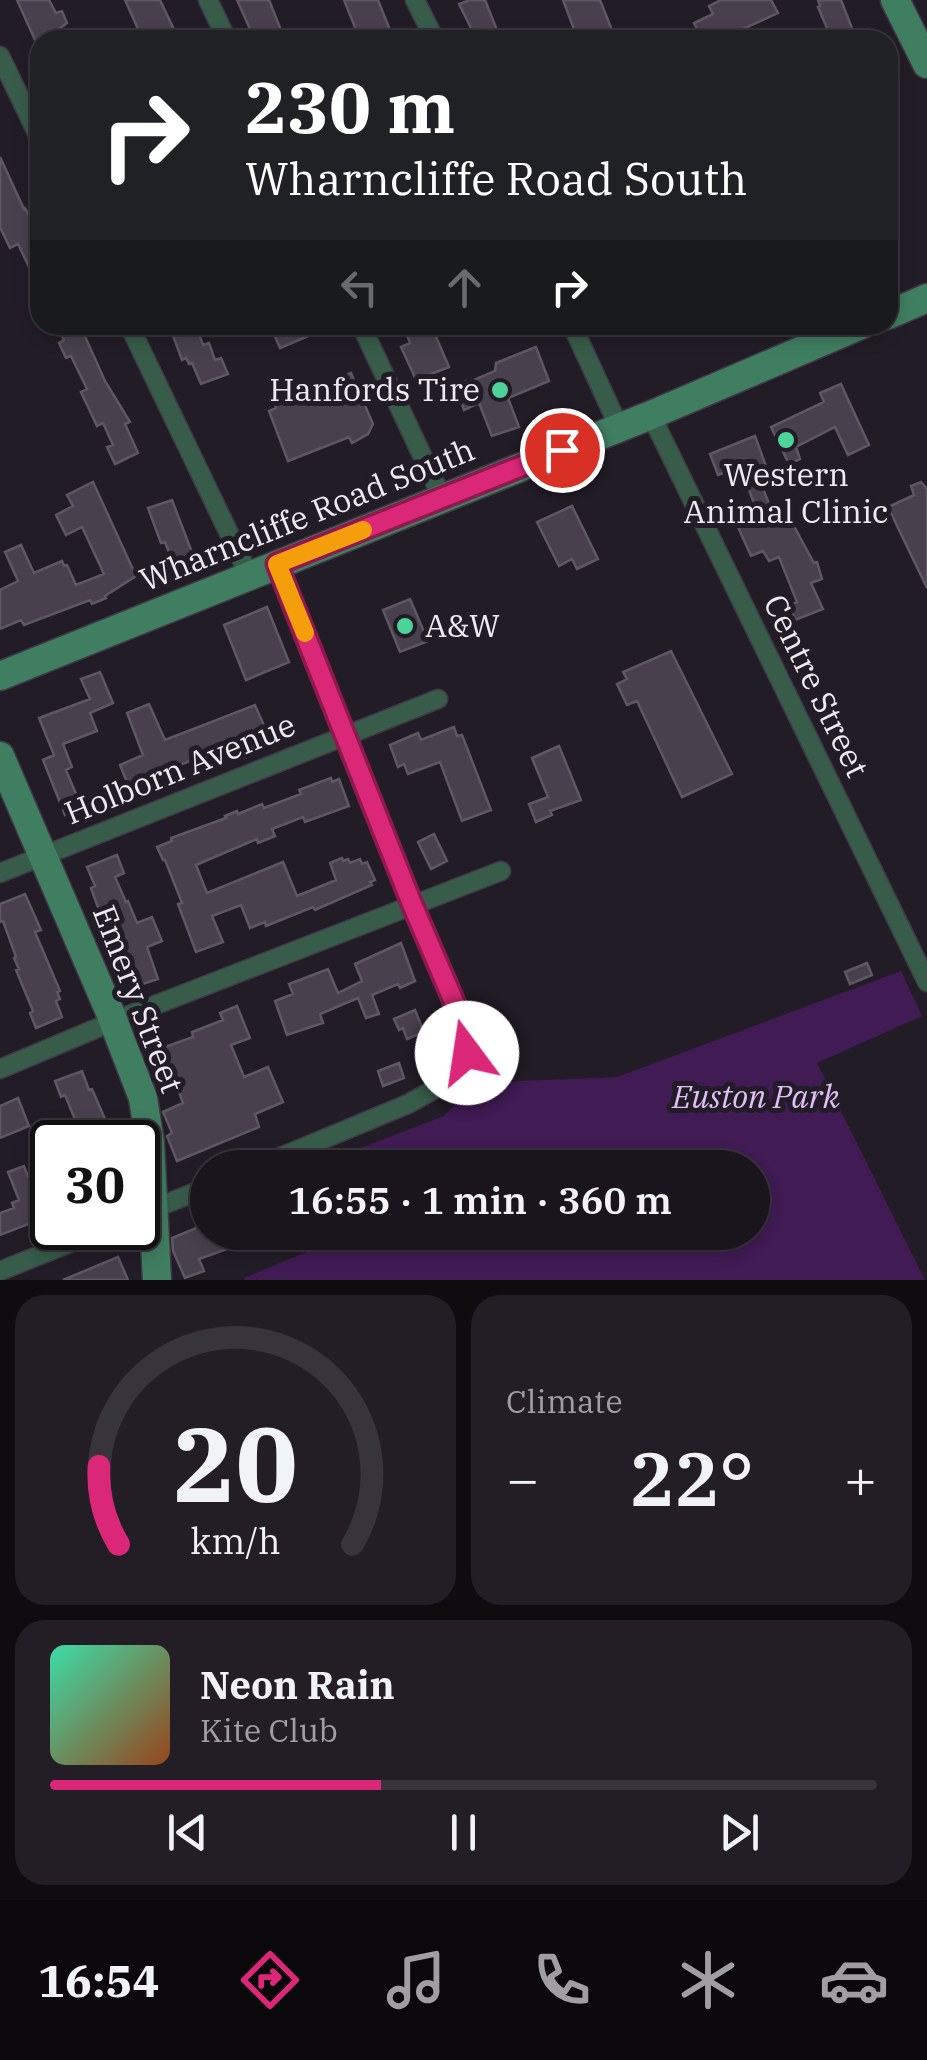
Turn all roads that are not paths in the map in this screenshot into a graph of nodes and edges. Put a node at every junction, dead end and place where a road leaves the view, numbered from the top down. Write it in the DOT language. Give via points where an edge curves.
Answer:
graph roads {
  1 [pos="208,0"];
  2 [pos="415,0"];
  3 [pos="895,0"];
  4 [pos="222,30"];
  5 [pos="429,30"];
  6 [pos="0,56"];
  7 [pos="927,64"];
  8 [pos="30,118"];
  9 [pos="927,298"];
  10 [pos="898,311"];
  11 [pos="134,335"];
  12 [pos="366,335"];
  13 [pos="577,335"];
  14 [pos="836,335"];
  15 [pos="651,414"];
  16 [pos="619,426"];
  17 [pos="442,498"];
  18 [pos="277,564"];
  19 [pos="249,575"];
  20 [pos="0,676"];
  21 [pos="438,698"];
  22 [pos="346,735"];
  23 [pos="0,756"];
  24 [pos="44,856"];
  25 [pos="500,871"];
  26 [pos="0,874"];
  27 [pos="412,904"];
  28 [pos="927,982"];
  29 [pos="114,1021"];
  30 [pos="0,1069"];
  31 [pos="146,1120"];
  32 [pos="297,1150"];
  33 [pos="190,1194"];
  34 [pos="160,1206"];
  35 [pos="54,1250"];
  36 [pos="152,1250"];
  37 [pos="0,1272"];
  38 [pos="157,1280"];
  1 -- 4 [label="street"];
  2 -- 5 [label="street"];
  3 -- 7 [label="main road"];
  6 -- 8 [label="street"];
  9 -- 10 [label="main road"];
  11 -- 19 [label="street"];
  12 -- 17 [label="street"];
  13 -- 16 [label="street"];
  14 -- 15 [label="main road, Wharncliffe Road South"];
  15 -- 16 [label="main road, Wharncliffe Road South"];
  15 -- 28 [label="street, Centre Street"];
  16 -- 17 [label="main road, Wharncliffe Road South"];
  17 -- 18 [label="main road, Wharncliffe Road South"];
  18 -- 19 [label="main road, Wharncliffe Road South"];
  18 -- 22 [label="street"];
  19 -- 20 [label="main road, Wharncliffe Road South"];
  21 -- 22 [label="street, Holborn Avenue"];
  22 -- 24 [label="street, Holborn Avenue"];
  22 -- 27 [label="street"];
  23 -- 24 [label="main road, Emery Street"];
  24 -- 26 [label="street, Holborn Avenue"];
  24 -- 29 [label="main road, Emery Street"];
  25 -- 27 [label="street"];
  27 -- 29 [label="street"];
  27 -- 32 [label="street" via="461,1018 467,1053 451,1080"];
  29 -- 30 [label="street"];
  29 -- 31 [label="main road, Emery Street"];
  33 -- 34 [label="street"];
  35 -- 37 [label="street"];
  36 -- 38 [label="main road, Emery Street"];
}
